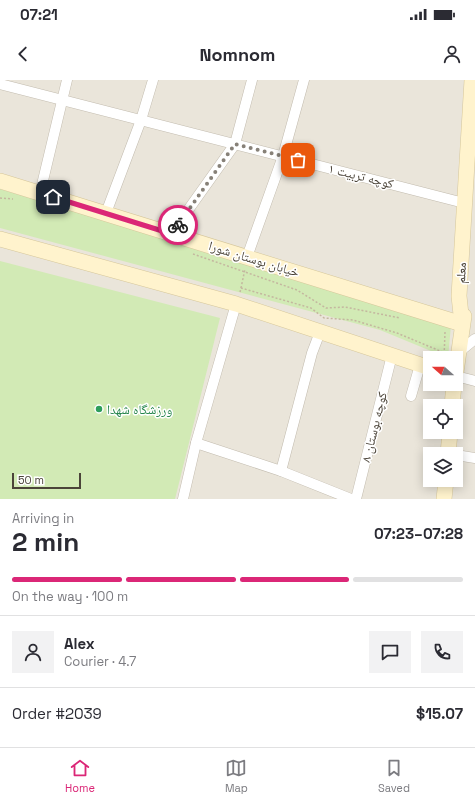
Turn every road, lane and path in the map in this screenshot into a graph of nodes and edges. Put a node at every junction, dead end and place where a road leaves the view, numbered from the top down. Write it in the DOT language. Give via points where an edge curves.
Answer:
graph roads {
  1 [pos="67,80"];
  2 [pos="153,80"];
  3 [pos="252,80"];
  4 [pos="304,80"];
  5 [pos="472,80"];
  6 [pos="0,84"];
  7 [pos="61,99"];
  8 [pos="141,120"];
  9 [pos="235,144"];
  10 [pos="283,156"];
  11 [pos="0,181"];
  12 [pos="475,183"];
  13 [pos="40,193"];
  14 [pos="0,198"];
  15 [pos="14,199"];
  16 [pos="464,202"];
  17 [pos="106,213"];
  18 [pos="172,234"];
  19 [pos="0,239"];
  20 [pos="188,252"];
  21 [pos="247,257"];
  22 [pos="244,272"];
  23 [pos="241,288"];
  24 [pos="237,301"];
  25 [pos="403,319"];
  26 [pos="462,324"];
  27 [pos="445,330"];
  28 [pos="320,332"];
  29 [pos="475,339"];
  30 [pos="446,351"];
  31 [pos="451,351"];
  32 [pos="453,351"];
  33 [pos="455,351"];
  34 [pos="392,356"];
  35 [pos="423,365"];
  36 [pos="423,370"];
  37 [pos="463,378"];
  38 [pos="475,381"];
  39 [pos="411,396"];
  40 [pos="196,443"];
  41 [pos="463,456"];
  42 [pos="475,458"];
  43 [pos="281,471"];
  44 [pos="445,487"];
  45 [pos="183,499"];
  46 [pos="351,499"];
  47 [pos="356,499"];
  48 [pos="444,499"];
  1 -- 7 [label="street"];
  2 -- 8 [label="street"];
  3 -- 9 [label="street"];
  4 -- 10 [label="street"];
  5 -- 16 [label="main road, معلم"];
  6 -- 7 [label="street, کوچه تربیت ۱"];
  7 -- 8 [label="street, کوچه تربیت ۱"];
  7 -- 13 [label="street"];
  8 -- 9 [label="street, کوچه تربیت ۱"];
  8 -- 17 [label="street"];
  9 -- 10 [label="street, کوچه تربیت ۱"];
  9 -- 18 [label="street"];
  10 -- 16 [label="street, کوچه تربیت ۱"];
  10 -- 21 [label="street"];
  11 -- 13 [label="main road, خیابان بوستان شورا"];
  12 -- 26 [label="main road, معلم" via="468,296"];
  13 -- 17 [label="main road, خیابان بوستان شورا"];
  14 -- 15 [label="path"];
  16 -- 26 [label="main road, معلم" via="460,296"];
  17 -- 18 [label="main road, خیابان بوستان شورا"];
  18 -- 21 [label="main road, خیابان بوستان شورا"];
  19 -- 24 [label="main road"];
  20 -- 22 [label="path"];
  21 -- 22 [label="path"];
  21 -- 26 [label="main road, خیابان بوستان شورا"];
  22 -- 23 [label="path"];
  22 -- 25 [label="path" via="298,290 326,308 345,307"];
  23 -- 24 [label="path"];
  23 -- 30 [label="path" via="310,308 324,318 353,320"];
  24 -- 28 [label="main road"];
  24 -- 40 [label="street"];
  26 -- 32 [label="main road"];
  27 -- 31 [label="path"];
  28 -- 34 [label="main road"];
  28 -- 43 [label="street" via="312,353"];
  29 -- 33 [label="street"];
  34 -- 35 [label="main road"];
  34 -- 47 [label="street, کوچه بوستان ۸"];
  36 -- 39 [label="street"];
  37 -- 38 [label="street"];
  40 -- 43 [label="street"];
  40 -- 45 [label="street"];
  41 -- 42 [label="street"];
  43 -- 46 [label="street"];
  44 -- 48 [label="main road"];
}
